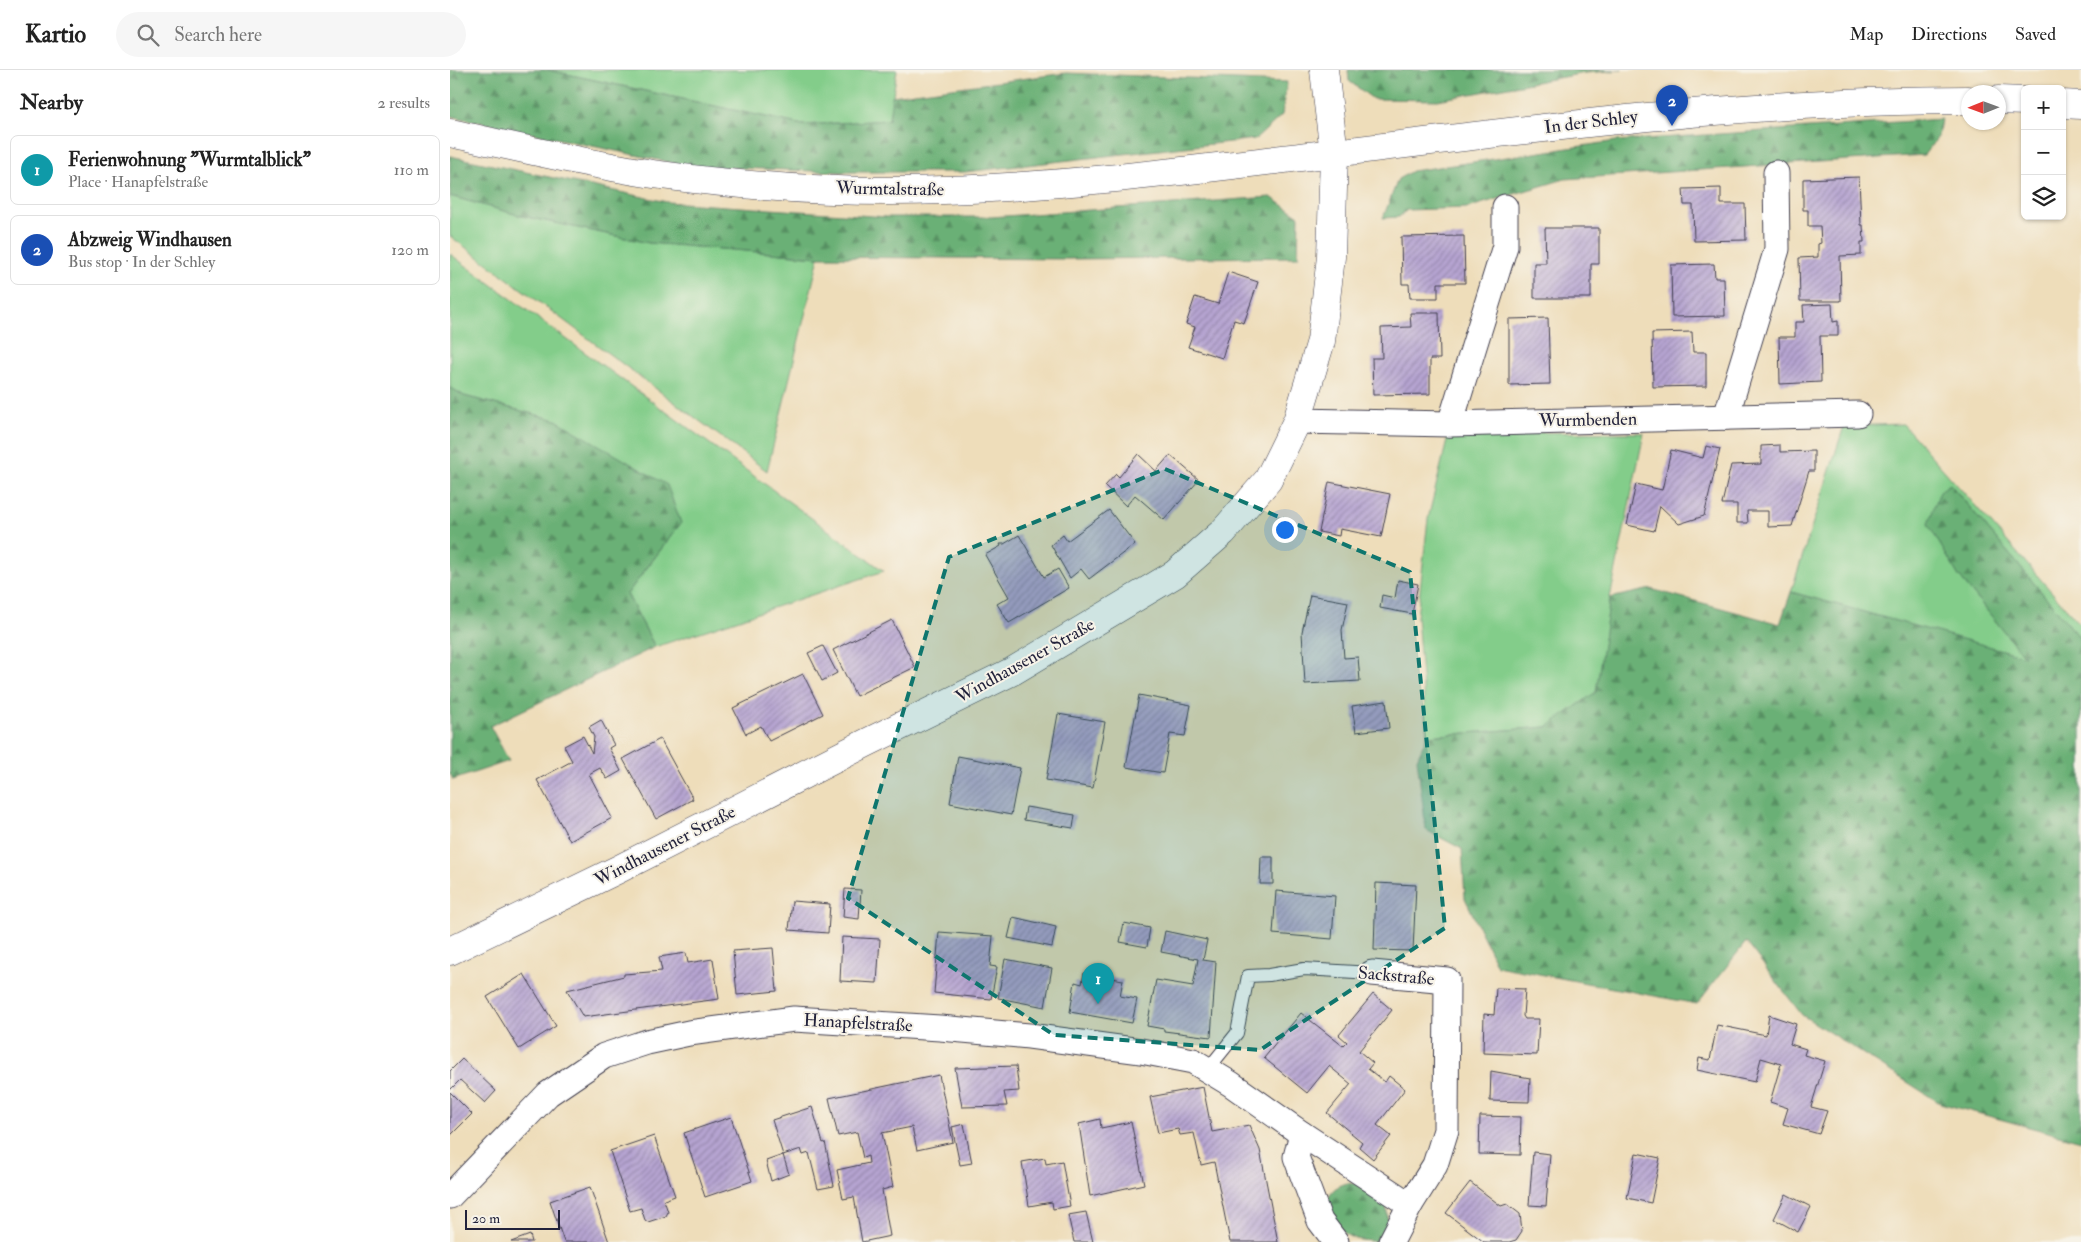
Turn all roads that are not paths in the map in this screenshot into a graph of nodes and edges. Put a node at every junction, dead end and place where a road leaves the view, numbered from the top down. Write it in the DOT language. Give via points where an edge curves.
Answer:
graph roads {
  1 [pos="1324,70"];
  2 [pos="1961,100"];
  3 [pos="2006,100"];
  4 [pos="2021,101"];
  5 [pos="2066,104"];
  6 [pos="2081,105"];
  7 [pos="450,132"];
  8 [pos="1334,153"];
  9 [pos="1776,173"];
  10 [pos="1505,208"];
  11 [pos="1858,414"];
  12 [pos="1726,417"];
  13 [pos="1297,421"];
  14 [pos="1450,424"];
  15 [pos="450,951"];
  16 [pos="1372,973"];
  17 [pos="1208,1069"];
  18 [pos="1302,1134"];
  19 [pos="450,1196"];
  20 [pos="1410,1205"];
  21 [pos="1336,1242"];
  22 [pos="1391,1242"];
  1 -- 8 [label="street, Windhausener Straße"];
  2 -- 8 [label="street, In der Schley" via="1638,116"];
  3 -- 4 [label="street"];
  5 -- 6 [label="street"];
  7 -- 8 [label="street, Wurmtalstraße" via="649,174 754,186 824,188 942,190 1056,184"];
  8 -- 13 [label="street, Windhausener Straße" via="1332,257 1321,340"];
  9 -- 12 [label="street" via="1777,249"];
  10 -- 14 [label="street" via="1505,246"];
  11 -- 12 [label="street, Wurmbenden"];
  12 -- 14 [label="street, Wurmbenden"];
  13 -- 14 [label="street, Wurmbenden"];
  13 -- 15 [label="street, Windhausener Straße" via="1268,480 1223,532 1174,574 1109,615 1013,671"];
  16 -- 17 [label="lane, Sackstraße" via="1304,969 1248,976 1237,1033"];
  16 -- 20 [label="street, Sackstraße" via="1446,980 1446,1130 1435,1165"];
  17 -- 18 [label="street, Hanapfelstraße"];
  17 -- 19 [label="street, Hanapfelstraße" via="1193,1061 1141,1051 940,1028 794,1019 689,1033 647,1042 595,1061 548,1094"];
  18 -- 20 [label="street, Hanapfelstraße"];
  18 -- 21 [label="street" via="1296,1157 1320,1221"];
  20 -- 22 [label="street"];
}
